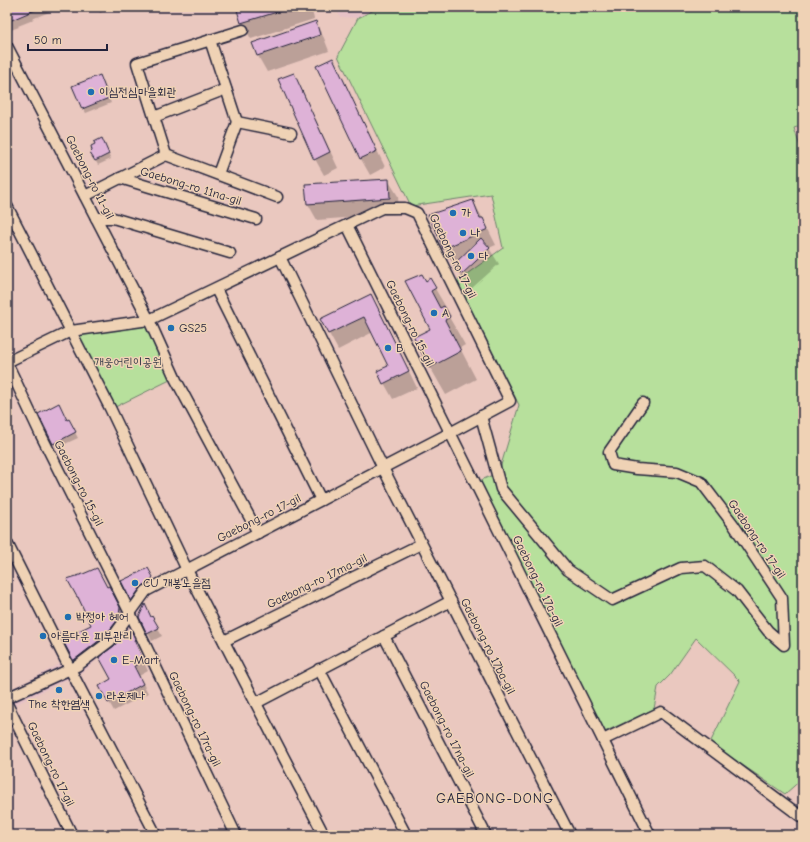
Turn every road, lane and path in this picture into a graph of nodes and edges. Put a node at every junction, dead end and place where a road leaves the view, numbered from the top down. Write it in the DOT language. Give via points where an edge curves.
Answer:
graph roads {
  1 [pos="243,30"];
  2 [pos="210,40"];
  3 [pos="7,46"];
  4 [pos="226,89"];
  5 [pos="154,117"];
  6 [pos="237,122"];
  7 [pos="291,133"];
  8 [pos="166,155"];
  9 [pos="218,174"];
  10 [pos="120,178"];
  11 [pos="85,196"];
  12 [pos="277,197"];
  13 [pos="7,206"];
  14 [pos="405,208"];
  15 [pos="96,218"];
  16 [pos="256,219"];
  17 [pos="347,225"];
  18 [pos="230,253"];
  19 [pos="280,257"];
  20 [pos="216,289"];
  21 [pos="149,320"];
  22 [pos="71,331"];
  23 [pos="7,363"];
  24 [pos="643,403"];
  25 [pos="481,416"];
  26 [pos="450,433"];
  27 [pos="383,468"];
  28 [pos="321,500"];
  29 [pos="258,533"];
  30 [pos="7,543"];
  31 [pos="422,544"];
  32 [pos="187,570"];
  33 [pos="451,601"];
  34 [pos="130,613"];
  35 [pos="384,636"];
  36 [pos="224,641"];
  37 [pos="70,669"];
  38 [pos="319,669"];
  39 [pos="7,698"];
  40 [pos="256,703"];
  41 [pos="7,704"];
  42 [pos="603,740"];
  43 [pos="803,818"];
  44 [pos="72,835"];
  45 [pos="156,835"];
  46 [pos="236,835"];
  47 [pos="324,835"];
  48 [pos="406,835"];
  49 [pos="486,835"];
  50 [pos="570,835"];
  51 [pos="650,835"];
  1 -- 2 [label="street, Gaebong-ro 11na-gil"];
  2 -- 4 [label="street"];
  2 -- 5 [label="street, Gaebong-ro 11na-gil" via="138,63"];
  3 -- 11 [label="street, Gaebong-ro 11-gil"];
  4 -- 5 [label="street"];
  4 -- 6 [label="street"];
  5 -- 8 [label="street, Gaebong-ro 11na-gil"];
  6 -- 7 [label="street"];
  6 -- 9 [label="street"];
  8 -- 9 [label="street, Gaebong-ro 11na-gil"];
  8 -- 10 [label="street, Gaebong-ro 11na-gil"];
  9 -- 12 [label="street, Gaebong-ro 11na-gil"];
  10 -- 11 [label="street, Gaebong-ro 11na-gil"];
  10 -- 16 [label="street, Gaebong-ro 11na-gil"];
  11 -- 15 [label="street, Gaebong-ro 11-gil"];
  13 -- 22 [label="street"];
  14 -- 17 [label="street, Gaebong-ro 15-gil" via="382,208"];
  14 -- 25 [label="street, Gaebong-ro 17-gil" via="417,213 510,401"];
  15 -- 18 [label="street" via="113,218"];
  15 -- 21 [label="street, Gaebong-ro 11-gil"];
  17 -- 19 [label="street, Gaebong-ro 15-gil"];
  17 -- 26 [label="street, Gaebong-ro 15-gil"];
  19 -- 20 [label="street, Gaebong-ro 15-gil"];
  19 -- 27 [label="street"];
  20 -- 21 [label="street, Gaebong-ro 15-gil"];
  20 -- 28 [label="street"];
  21 -- 22 [label="street, Gaebong-ro 15-gil"];
  21 -- 29 [label="street" via="176,380"];
  22 -- 23 [label="street, Gaebong-ro 15-gil"];
  22 -- 32 [label="street"];
  23 -- 34 [label="street, Gaebong-ro 15-gil"];
  24 -- 25 [label="street, Gaebong-ro 17-gil" via="609,452 614,465 677,472 701,482 733,524 782,598 784,645 768,631 737,591 705,566 681,568 612,600 568,570 501,489"];
  25 -- 26 [label="street, Gaebong-ro 17-gil"];
  26 -- 27 [label="street, Gaebong-ro 17-gil"];
  26 -- 42 [label="street, Gaebong-ro 17a-gil"];
  27 -- 28 [label="street, Gaebong-ro 17-gil"];
  27 -- 31 [label="street, Gaebong-ro 17ba-gil"];
  28 -- 29 [label="street, Gaebong-ro 17-gil"];
  29 -- 32 [label="street, Gaebong-ro 17-gil"];
  30 -- 37 [label="street"];
  31 -- 33 [label="street, Gaebong-ro 17ba-gil"];
  31 -- 36 [label="street, Gaebong-ro 17ma-gil"];
  32 -- 34 [label="street, Gaebong-ro 17-gil" via="146,591"];
  32 -- 36 [label="street"];
  33 -- 35 [label="street"];
  33 -- 50 [label="street, Gaebong-ro 17ba-gil"];
  34 -- 37 [label="street, Gaebong-ro 17-gil" via="110,641"];
  34 -- 46 [label="street, Gaebong-ro 17ra-gil"];
  35 -- 38 [label="street"];
  35 -- 49 [label="street, Gaebong-ro 17na-gil"];
  36 -- 40 [label="street"];
  37 -- 39 [label="street, Gaebong-ro 17-gil"];
  37 -- 45 [label="street"];
  38 -- 40 [label="street"];
  38 -- 48 [label="street"];
  40 -- 47 [label="street"];
  41 -- 44 [label="street, Gaebong-ro 17-gil"];
  42 -- 43 [label="street" via="662,712"];
  42 -- 51 [label="street, Gaebong-ro 17a-gil"];
}
